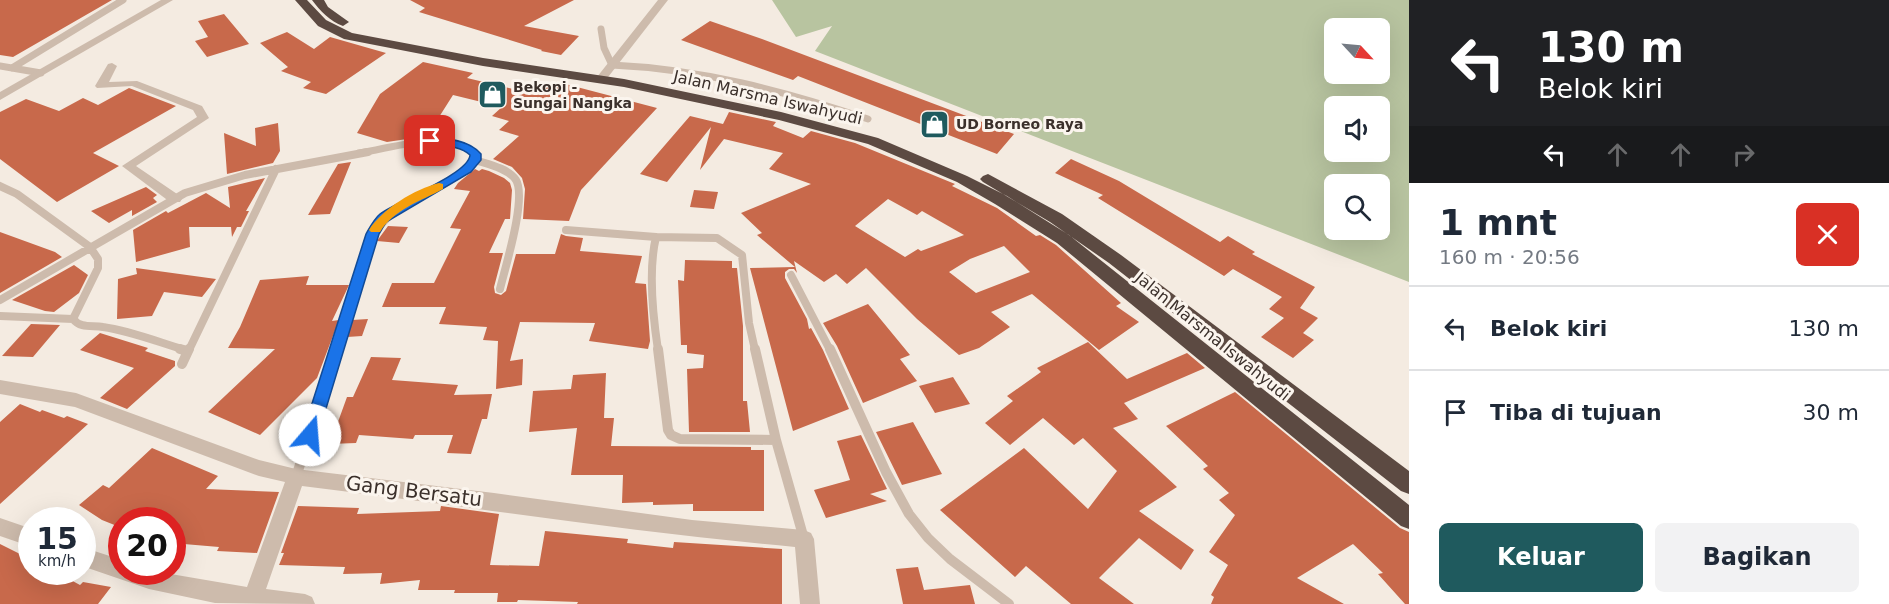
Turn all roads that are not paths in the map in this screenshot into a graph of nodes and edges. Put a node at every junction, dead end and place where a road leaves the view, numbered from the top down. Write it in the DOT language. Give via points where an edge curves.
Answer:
graph roads {
  1 [pos="123,0"];
  2 [pos="168,0"];
  3 [pos="302,0"];
  4 [pos="318,0"];
  5 [pos="663,0"];
  6 [pos="601,29"];
  7 [pos="0,66"];
  8 [pos="112,66"];
  9 [pos="12,68"];
  10 [pos="606,72"];
  11 [pos="41,73"];
  12 [pos="0,97"];
  13 [pos="868,119"];
  14 [pos="475,160"];
  15 [pos="276,169"];
  16 [pos="0,186"];
  17 [pos="175,199"];
  18 [pos="566,230"];
  19 [pos="656,237"];
  20 [pos="90,247"];
  21 [pos="791,275"];
  22 [pos="500,289"];
  23 [pos="0,300"];
  24 [pos="0,316"];
  25 [pos="72,319"];
  26 [pos="187,351"];
  27 [pos="182,364"];
  28 [pos="0,387"];
  29 [pos="776,440"];
  30 [pos="296,477"];
  31 [pos="1409,484"];
  32 [pos="1409,519"];
  33 [pos="0,527"];
  34 [pos="18,533"];
  35 [pos="804,539"];
  36 [pos="164,585"];
  37 [pos="202,598"];
  38 [pos="253,598"];
  39 [pos="305,604"];
  40 [pos="810,604"];
  41 [pos="1009,604"];
  1 -- 9 [label="lane"];
  2 -- 11 [label="street"];
  3 -- 10 [label="highway, Jalan Marsma Iswahyudi" via="322,23 348,36 483,62"];
  4 -- 10 [label="highway, Jalan Marsma Iswahyudi" via="332,16 370,33"];
  5 -- 10 [label="street"];
  6 -- 10 [label="lane"];
  7 -- 9 [label="lane"];
  8 -- 17 [label="street" via="101,86 133,83 198,108 203,118 128,166"];
  9 -- 11 [label="lane"];
  10 -- 13 [label="lane" via="642,65 719,76 813,100"];
  10 -- 31 [label="highway, Jalan Marsma Iswahyudi" via="842,121 897,138 1016,193 1075,230"];
  10 -- 32 [label="highway, Jalan Marsma Iswahyudi" via="847,133 902,152 1001,200 1085,256"];
  11 -- 12 [label="street"];
  14 -- 15 [label="lane" via="470,149 438,141"];
  14 -- 22 [label="lane" via="499,169 520,187"];
  14 -- 30 [label="lane" via="467,170 381,219"];
  15 -- 17 [label="lane" via="210,184"];
  15 -- 26 [label="lane"];
  16 -- 20 [label="lane"];
  17 -- 20 [label="lane"];
  18 -- 19 [label="lane"];
  19 -- 29 [label="lane" via="717,238 742,255 749,323"];
  19 -- 29 [label="lane" via="654,321 668,430 671,435 689,440"];
  20 -- 23 [label="lane"];
  20 -- 25 [label="lane" via="98,259 98,268"];
  21 -- 41 [label="lane" via="899,498 918,527 966,573"];
  24 -- 25 [label="lane"];
  25 -- 26 [label="lane" via="83,327 111,329"];
  26 -- 27 [label="lane"];
  28 -- 30 [label="street, Gang Bersatu" via="76,400 259,468"];
  29 -- 35 [label="lane"];
  30 -- 35 [label="street, Gang Bersatu" via="692,530"];
  30 -- 38 [label="street"];
  33 -- 34 [label="street"];
  35 -- 40 [label="street"];
  36 -- 37 [label="street"];
  37 -- 38 [label="street"];
  38 -- 39 [label="street"];
}
